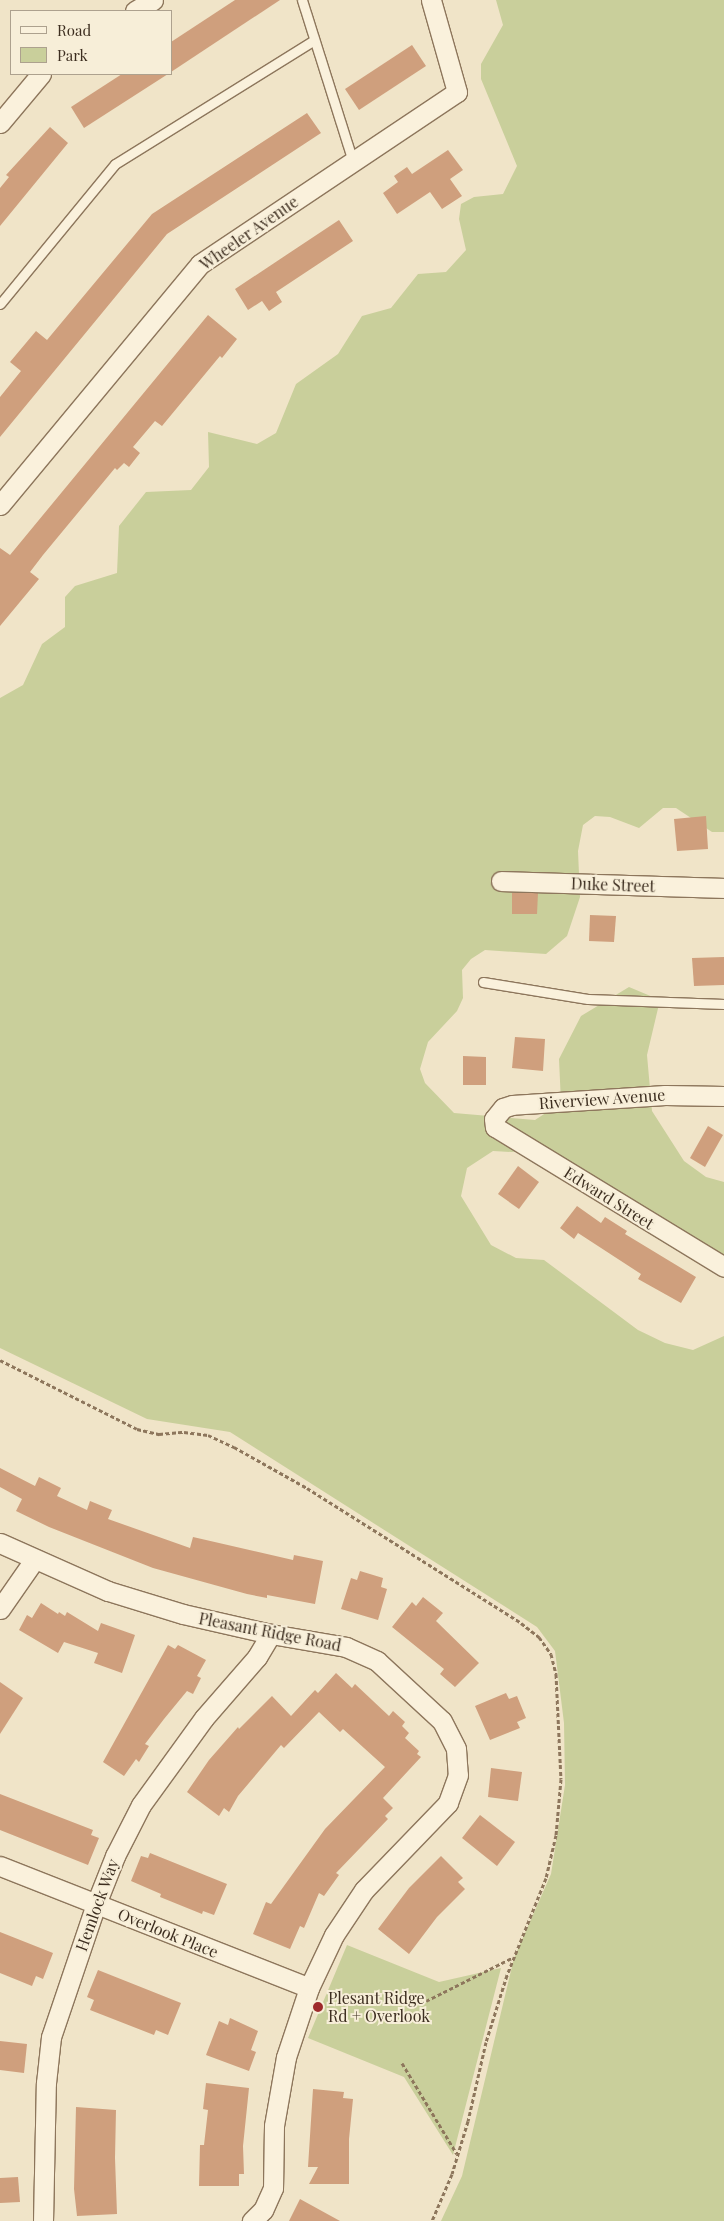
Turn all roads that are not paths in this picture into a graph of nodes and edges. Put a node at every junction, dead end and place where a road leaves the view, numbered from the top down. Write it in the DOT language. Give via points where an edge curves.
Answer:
graph roads {
  1 [pos="153,0"];
  2 [pos="302,0"];
  3 [pos="431,0"];
  4 [pos="137,10"];
  5 [pos="314,40"];
  6 [pos="40,75"];
  7 [pos="0,123"];
  8 [pos="354,162"];
  9 [pos="0,304"];
  10 [pos="0,505"];
  11 [pos="501,880"];
  12 [pos="724,888"];
  13 [pos="483,982"];
  14 [pos="724,1004"];
  15 [pos="724,1096"];
  16 [pos="495,1127"];
  17 [pos="724,1267"];
  18 [pos="0,1543"];
  19 [pos="34,1560"];
  20 [pos="0,1608"];
  21 [pos="271,1634"];
  22 [pos="0,1866"];
  23 [pos="96,1904"];
  24 [pos="309,1988"];
  25 [pos="43,2221"];
  26 [pos="252,2221"];
  1 -- 4 [label="street"];
  2 -- 5 [label="lane"];
  3 -- 8 [label="street, Wheeler Avenue" via="458,92"];
  5 -- 8 [label="lane"];
  5 -- 9 [label="lane" via="116,164"];
  6 -- 7 [label="street"];
  8 -- 10 [label="street, Wheeler Avenue" via="200,264"];
  11 -- 12 [label="street, Duke Street"];
  13 -- 14 [label="lane" via="588,999"];
  15 -- 16 [label="street, Riverview Avenue" via="665,1095 512,1105 498,1112 494,1119"];
  16 -- 17 [label="street, Edward Street"];
  18 -- 19 [label="street, Pleasant Ridge Road"];
  19 -- 20 [label="street"];
  19 -- 21 [label="street, Pleasant Ridge Road" via="154,1606"];
  21 -- 23 [label="street, Hemlock Way" via="257,1657 204,1718 141,1805 115,1856"];
  21 -- 24 [label="street, Pleasant Ridge Road" via="346,1647 377,1661 442,1721 456,1749 458,1775 448,1803 364,1890 334,1935"];
  22 -- 23 [label="street, Overlook Place"];
  23 -- 24 [label="street, Overlook Place"];
  23 -- 25 [label="street, Hemlock Way" via="52,2036 46,2083"];
  24 -- 26 [label="street, Pleasant Ridge Road" via="286,2057 274,2126 273,2188 263,2210"];
}
